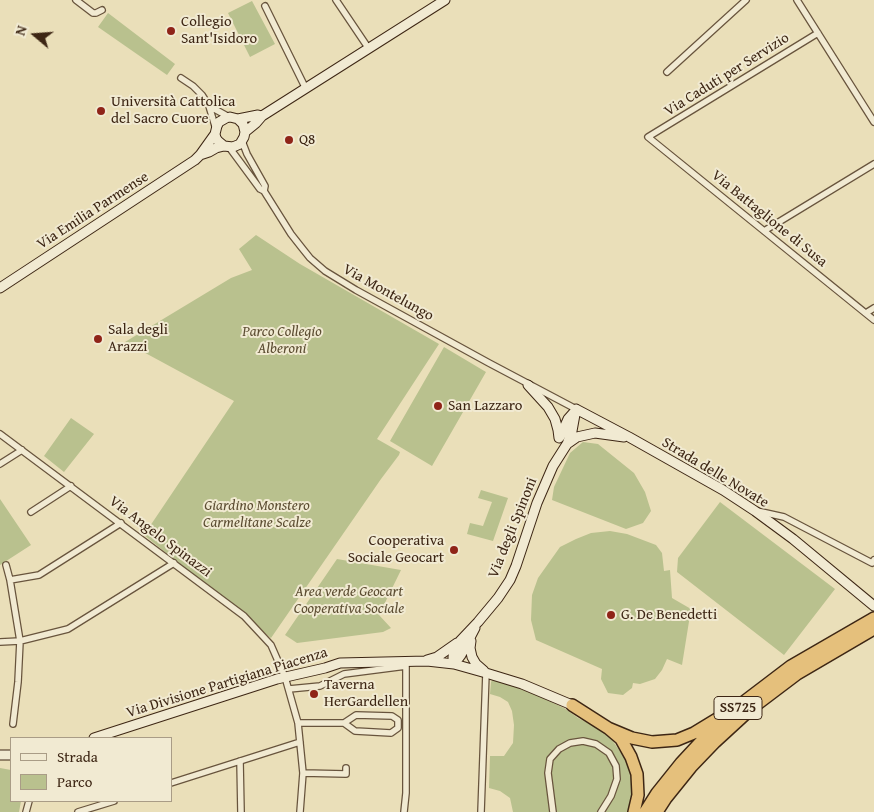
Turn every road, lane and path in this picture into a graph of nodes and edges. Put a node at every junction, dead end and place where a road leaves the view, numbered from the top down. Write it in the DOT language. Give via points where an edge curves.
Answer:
graph roads {
  1 [pos="76,0"];
  2 [pos="336,0"];
  3 [pos="445,0"];
  4 [pos="746,0"];
  5 [pos="801,1"];
  6 [pos="265,6"];
  7 [pos="102,10"];
  8 [pos="818,33"];
  9 [pos="369,49"];
  10 [pos="667,72"];
  11 [pos="181,78"];
  12 [pos="306,89"];
  13 [pos="209,106"];
  14 [pos="262,116"];
  15 [pos="234,118"];
  16 [pos="874,122"];
  17 [pos="215,132"];
  18 [pos="244,136"];
  19 [pos="648,138"];
  20 [pos="226,146"];
  21 [pos="200,155"];
  22 [pos="874,164"];
  23 [pos="264,190"];
  24 [pos="764,231"];
  25 [pos="0,288"];
  26 [pos="874,308"];
  27 [pos="866,313"];
  28 [pos="874,320"];
  29 [pos="528,385"];
  30 [pos="576,410"];
  31 [pos="0,434"];
  32 [pos="629,437"];
  33 [pos="563,441"];
  34 [pos="22,450"];
  35 [pos="0,464"];
  36 [pos="71,486"];
  37 [pos="754,511"];
  38 [pos="31,512"];
  39 [pos="120,523"];
  40 [pos="874,560"];
  41 [pos="174,563"];
  42 [pos="6,565"];
  43 [pos="10,580"];
  44 [pos="874,606"];
  45 [pos="874,618"];
  46 [pos="478,622"];
  47 [pos="874,629"];
  48 [pos="857,632"];
  49 [pos="472,637"];
  50 [pos="20,641"];
  51 [pos="460,641"];
  52 [pos="0,642"];
  53 [pos="427,660"];
  54 [pos="454,664"];
  55 [pos="486,673"];
  56 [pos="285,677"];
  57 [pos="289,689"];
  58 [pos="745,701"];
  59 [pos="572,705"];
  60 [pos="298,723"];
  61 [pos="344,723"];
  62 [pos="13,724"];
  63 [pos="608,728"];
  64 [pos="97,737"];
  65 [pos="300,742"];
  66 [pos="240,761"];
  67 [pos="346,768"];
  68 [pos="303,773"];
  69 [pos="172,783"];
  70 [pos="111,802"];
  71 [pos="78,812"];
  72 [pos="241,812"];
  73 [pos="300,812"];
  74 [pos="404,812"];
  75 [pos="481,812"];
  76 [pos="553,812"];
  77 [pos="601,812"];
  78 [pos="634,812"];
  79 [pos="645,812"];
  80 [pos="657,812"];
  1 -- 7 [label="street" via="93,13"];
  2 -- 9 [label="street"];
  3 -- 9 [label="street, Via Emilia Parmense"];
  4 -- 10 [label="street"];
  5 -- 8 [label="street"];
  6 -- 12 [label="street"];
  8 -- 16 [label="street"];
  8 -- 19 [label="street, Via Caduti per Servizio"];
  9 -- 12 [label="street, Via Emilia Parmense"];
  11 -- 13 [label="street"];
  12 -- 14 [label="street, Via Emilia Parmense"];
  13 -- 15 [label="street"];
  13 -- 17 [label="street"];
  14 -- 15 [label="street, Via Emilia Parmense"];
  14 -- 18 [label="street, Via Emilia Parmense"];
  15 -- 17 [label="street, Via Emilia Parmense" via="219,122"];
  15 -- 18 [label="street" via="243,124"];
  17 -- 20 [label="street" via="218,141"];
  17 -- 21 [label="street, Via Emilia Parmense"];
  18 -- 20 [label="street, Via Emilia Parmense" via="236,146"];
  18 -- 23 [label="street, Via Montelungo" via="247,154 265,186"];
  19 -- 24 [label="street, Via Battaglione di Susa"];
  20 -- 21 [label="street, Via Emilia Parmense"];
  20 -- 23 [label="street, Via Montelungo"];
  21 -- 25 [label="street, Via Emilia Parmense"];
  22 -- 24 [label="street"];
  23 -- 29 [label="street, Via Montelungo" via="291,234 325,271"];
  24 -- 27 [label="street, Via Battaglione di Susa"];
  26 -- 27 [label="street"];
  27 -- 28 [label="street, Via Battaglione di Susa"];
  29 -- 30 [label="street, Strada delle Novate"];
  29 -- 33 [label="street" via="548,407"];
  30 -- 32 [label="street, Strada delle Novate"];
  30 -- 33 [label="street, Via degli Spinoni" via="572,431"];
  31 -- 34 [label="street, Via Angelo Spinazzi"];
  32 -- 33 [label="street" via="595,433"];
  32 -- 37 [label="street, Strada delle Novate"];
  33 -- 46 [label="street, Via degli Spinoni" via="510,580"];
  34 -- 35 [label="street"];
  34 -- 36 [label="street, Via Angelo Spinazzi"];
  36 -- 38 [label="street"];
  36 -- 39 [label="street, Via Angelo Spinazzi"];
  37 -- 40 [label="street" via="784,517 872,563"];
  37 -- 44 [label="street, Strada delle Novate"];
  39 -- 41 [label="street, Via Angelo Spinazzi"];
  39 -- 43 [label="street" via="39,575"];
  41 -- 50 [label="street" via="68,629"];
  41 -- 56 [label="street, Via Angelo Spinazzi" via="244,616 271,646"];
  42 -- 43 [label="street"];
  43 -- 50 [label="street"];
  45 -- 48 [label="highway, SS725"];
  46 -- 49 [label="street, Via degli Spinoni"];
  46 -- 51 [label="street, Via degli Spinoni"];
  47 -- 48 [label="highway, SS725"];
  48 -- 58 [label="highway, SS725" via="790,666"];
  48 -- 80 [label="highway, SS725" via="752,708 691,767"];
  49 -- 54 [label="street, Via degli Spinoni"];
  49 -- 55 [label="street" via="472,658"];
  50 -- 52 [label="street"];
  50 -- 62 [label="street"];
  51 -- 53 [label="street"];
  51 -- 54 [label="street, Via degli Spinoni" via="454,651"];
  53 -- 54 [label="street, Via Divisione Partigiana Piacenza"];
  53 -- 56 [label="street, Via Divisione Partigiana Piacenza" via="340,663"];
  54 -- 55 [label="street, Via Divisione Partigiana Piacenza"];
  55 -- 59 [label="street, Via Divisione Partigiana Piacenza"];
  55 -- 75 [label="street"];
  56 -- 57 [label="street, Via Angelo Spinazzi"];
  56 -- 64 [label="street, Via Divisione Partigiana Piacenza"];
  57 -- 60 [label="street, Via Angelo Spinazzi"];
  57 -- 74 [label="street" via="320,686 344,674 406,666"];
  58 -- 63 [label="highway" via="677,740 652,742"];
  58 -- 79 [label="highway, SS725" via="707,735 657,793"];
  59 -- 63 [label="highway"];
  60 -- 61 [label="street"];
  60 -- 65 [label="street, Via Angelo Spinazzi"];
  61 -- 61 [label="street" via="355,731 391,733 398,728 398,720 392,716 356,715"];
  63 -- 78 [label="highway" via="621,739 632,757 638,795"];
  65 -- 66 [label="street"];
  65 -- 68 [label="street, Via Angelo Spinazzi"];
  66 -- 69 [label="street"];
  66 -- 72 [label="street"];
  67 -- 68 [label="street" via="346,774"];
  68 -- 73 [label="street, Via Angelo Spinazzi"];
  70 -- 71 [label="street"];
  76 -- 77 [label="street" via="548,773 550,759 559,749 583,741 596,744 609,753 616,766 617,779 612,796"];
}
